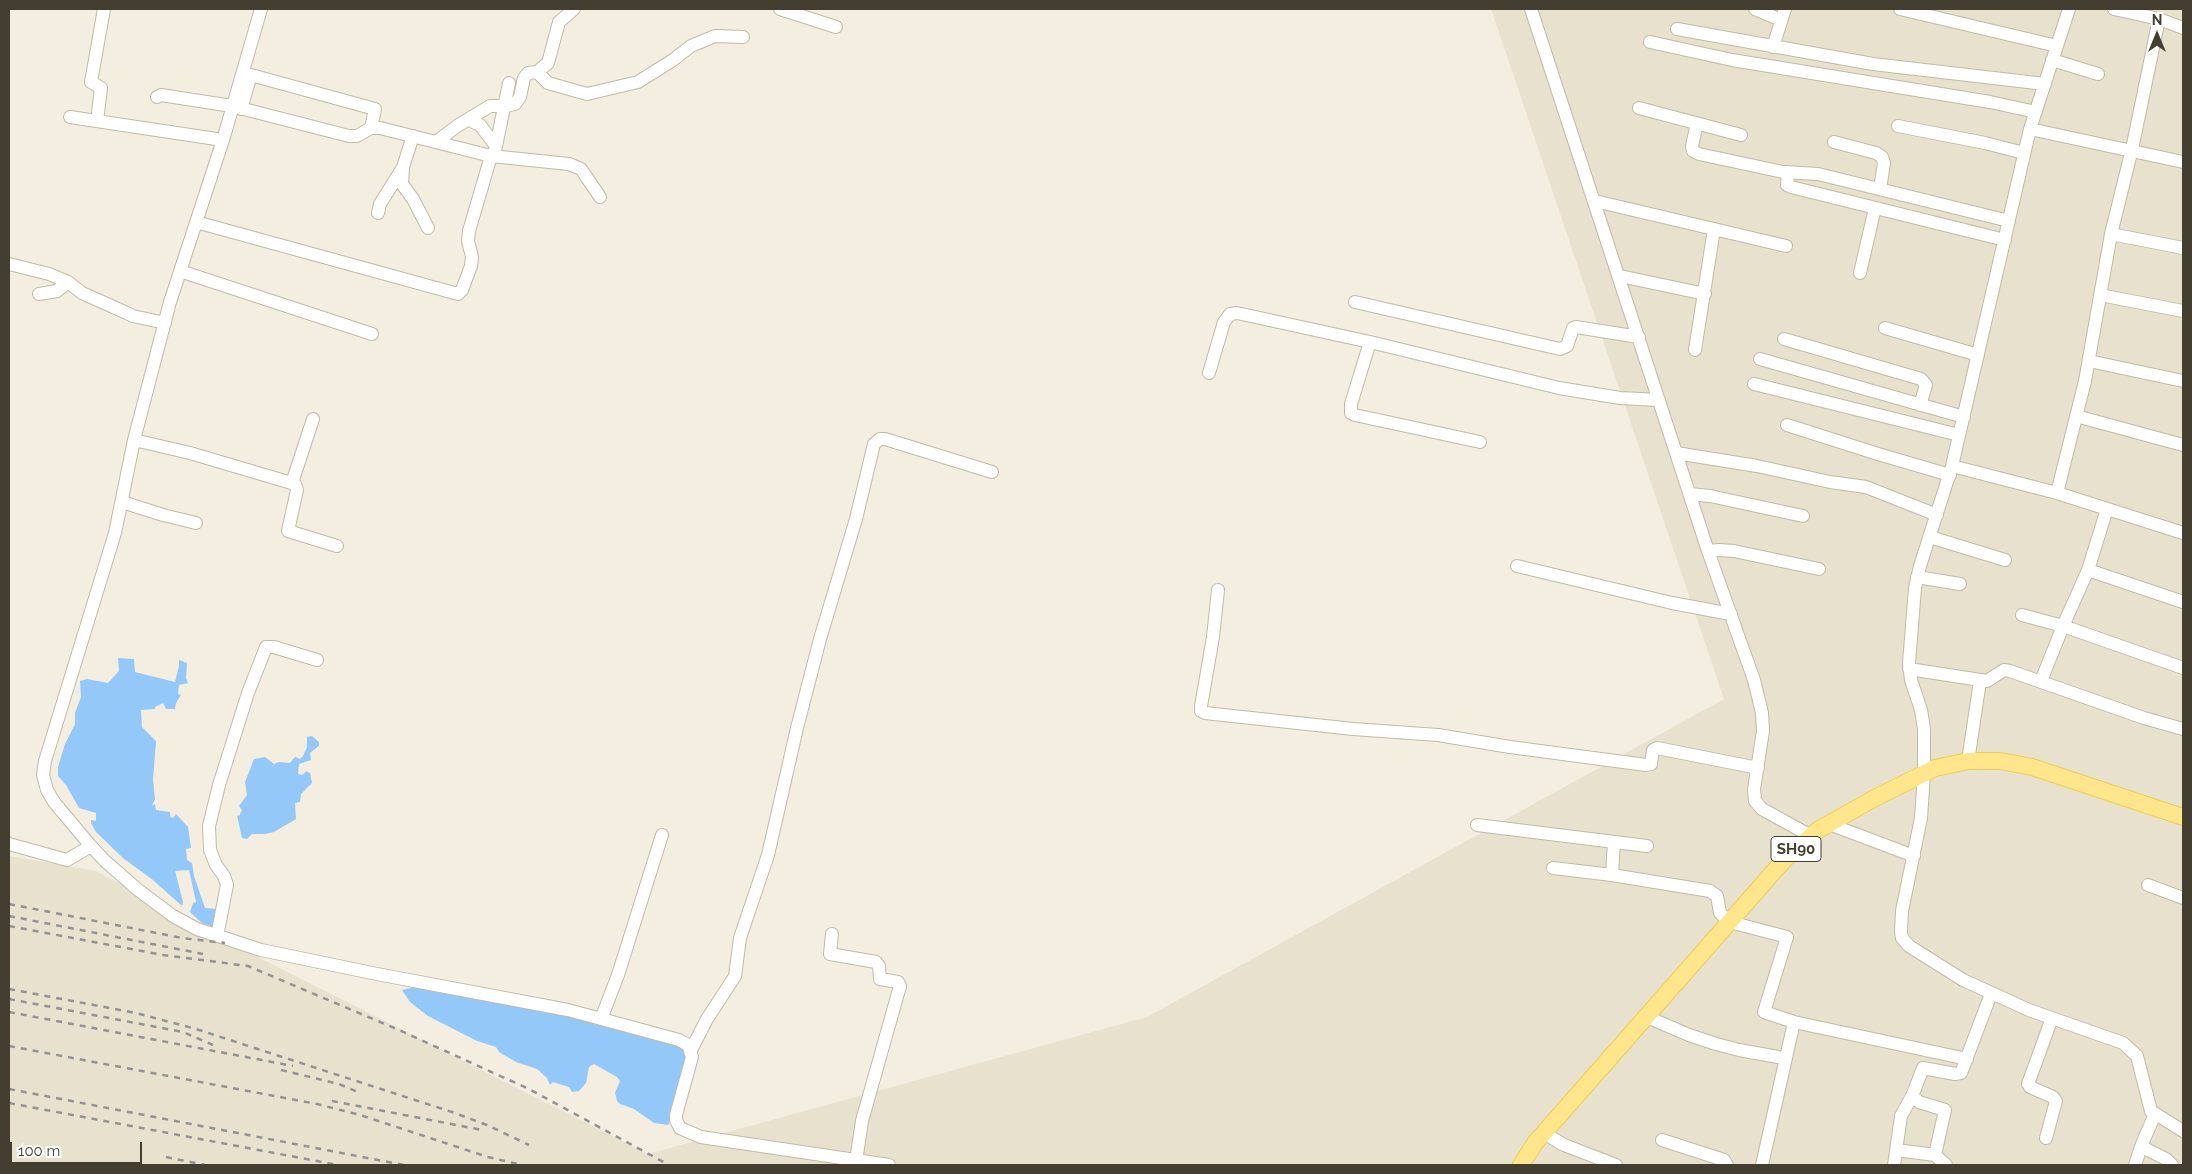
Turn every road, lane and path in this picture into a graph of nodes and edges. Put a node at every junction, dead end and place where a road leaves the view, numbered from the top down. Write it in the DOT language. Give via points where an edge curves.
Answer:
graph roads {
  1 [pos="104,9"];
  2 [pos="261,9"];
  3 [pos="574,9"];
  4 [pos="780,9"];
  5 [pos="1531,9"];
  6 [pos="1755,9"];
  7 [pos="1900,9"];
  8 [pos="2069,9"];
  9 [pos="2114,9"];
  10 [pos="1783,14"];
  11 [pos="2160,20"];
  12 [pos="836,27"];
  13 [pos="2183,28"];
  14 [pos="1677,29"];
  15 [pos="743,36"];
  16 [pos="1650,42"];
  17 [pos="2057,46"];
  18 [pos="1772,47"];
  19 [pos="2052,60"];
  20 [pos="537,72"];
  21 [pos="2098,74"];
  22 [pos="509,83"];
  23 [pos="2045,84"];
  24 [pos="156,97"];
  25 [pos="505,106"];
  26 [pos="236,107"];
  27 [pos="1639,108"];
  28 [pos="2036,112"];
  29 [pos="70,117"];
  30 [pos="469,120"];
  31 [pos="97,121"];
  32 [pos="1697,123"];
  33 [pos="1898,126"];
  34 [pos="370,128"];
  35 [pos="2030,129"];
  36 [pos="1741,135"];
  37 [pos="413,136"];
  38 [pos="223,140"];
  39 [pos="436,142"];
  40 [pos="1834,142"];
  41 [pos="2132,149"];
  42 [pos="494,153"];
  43 [pos="2024,154"];
  44 [pos="2183,162"];
  45 [pos="403,167"];
  46 [pos="1788,172"];
  47 [pos="1880,189"];
  48 [pos="600,197"];
  49 [pos="1595,202"];
  50 [pos="1875,208"];
  51 [pos="378,213"];
  52 [pos="2009,221"];
  53 [pos="196,222"];
  54 [pos="428,228"];
  55 [pos="1714,229"];
  56 [pos="2111,234"];
  57 [pos="2004,240"];
  58 [pos="1786,246"];
  59 [pos="2183,248"];
  60 [pos="9,264"];
  61 [pos="180,271"];
  62 [pos="1860,273"];
  63 [pos="1620,276"];
  64 [pos="68,282"];
  65 [pos="39,294"];
  66 [pos="1705,294"];
  67 [pos="2100,295"];
  68 [pos="1354,302"];
  69 [pos="2183,311"];
  70 [pos="164,323"];
  71 [pos="1885,328"];
  72 [pos="372,334"];
  73 [pos="1639,337"];
  74 [pos="1784,339"];
  75 [pos="1370,342"];
  76 [pos="1695,350"];
  77 [pos="1978,355"];
  78 [pos="1760,359"];
  79 [pos="2089,361"];
  80 [pos="1209,373"];
  81 [pos="2183,381"];
  82 [pos="1754,384"];
  83 [pos="1659,400"];
  84 [pos="1920,405"];
  85 [pos="2076,416"];
  86 [pos="1964,417"];
  87 [pos="313,419"];
  88 [pos="1787,425"];
  89 [pos="1959,435"];
  90 [pos="134,440"];
  91 [pos="1480,442"];
  92 [pos="2183,445"];
  93 [pos="1676,453"];
  94 [pos="1951,470"];
  95 [pos="992,472"];
  96 [pos="292,483"];
  97 [pos="2057,493"];
  98 [pos="1690,494"];
  99 [pos="122,502"];
  100 [pos="2107,509"];
  101 [pos="1937,515"];
  102 [pos="1803,516"];
  103 [pos="196,523"];
  104 [pos="2183,533"];
  105 [pos="1930,537"];
  106 [pos="337,546"];
  107 [pos="1708,551"];
  108 [pos="2005,560"];
  109 [pos="1517,566"];
  110 [pos="1819,569"];
  111 [pos="2088,570"];
  112 [pos="1917,578"];
  113 [pos="1960,584"];
  114 [pos="1218,590"];
  115 [pos="2183,602"];
  116 [pos="2022,615"];
  117 [pos="1735,626"];
  118 [pos="2062,626"];
  119 [pos="317,660"];
  120 [pos="2183,668"];
  121 [pos="1909,669"];
  122 [pos="1980,681"];
  123 [pos="2041,681"];
  124 [pos="2183,729"];
  125 [pos="1968,761"];
  126 [pos="1758,768"];
  127 [pos="1924,774"];
  128 [pos="2183,817"];
  129 [pos="1829,824"];
  130 [pos="1477,825"];
  131 [pos="662,836"];
  132 [pos="1811,836"];
  133 [pos="1614,842"];
  134 [pos="9,844"];
  135 [pos="90,846"];
  136 [pos="1647,846"];
  137 [pos="1914,856"];
  138 [pos="1553,868"];
  139 [pos="1612,875"];
  140 [pos="2148,885"];
  141 [pos="2183,898"];
  142 [pos="1730,922"];
  143 [pos="832,934"];
  144 [pos="217,936"];
  145 [pos="1991,994"];
  146 [pos="1647,1017"];
  147 [pos="2052,1018"];
  148 [pos="601,1019"];
  149 [pos="1794,1022"];
  150 [pos="690,1050"];
  151 [pos="1778,1057"];
  152 [pos="1967,1059"];
  153 [pos="1912,1096"];
  154 [pos="2155,1114"];
  155 [pos="2183,1131"];
  156 [pos="1544,1133"];
  157 [pos="2046,1138"];
  158 [pos="1662,1140"];
  159 [pos="2142,1144"];
  160 [pos="1896,1150"];
  161 [pos="1935,1155"];
  162 [pos="856,1161"];
  163 [pos="889,1165"];
  164 [pos="1521,1165"];
  165 [pos="1616,1165"];
  166 [pos="1727,1165"];
  167 [pos="1762,1165"];
  168 [pos="1894,1165"];
  169 [pos="1946,1165"];
  170 [pos="2135,1165"];
  171 [pos="2172,1165"];
  1 -- 31 [label="street" via="91,82 102,88"];
  2 -- 26 [label="street"];
  3 -- 20 [label="street" via="559,22 548,63"];
  4 -- 12 [label="street"];
  5 -- 49 [label="street"];
  6 -- 10 [label="street"];
  7 -- 17 [label="street"];
  8 -- 17 [label="street"];
  9 -- 11 [label="street"];
  10 -- 18 [label="street"];
  11 -- 13 [label="street"];
  11 -- 41 [label="street"];
  14 -- 18 [label="street"];
  15 -- 20 [label="street" via="715,36 691,46 638,82 588,94 548,83"];
  16 -- 28 [label="street" via="1732,60"];
  17 -- 19 [label="street"];
  18 -- 23 [label="street" via="1873,64"];
  19 -- 21 [label="street"];
  19 -- 23 [label="street"];
  20 -- 25 [label="street" via="528,73 524,78 515,104"];
  22 -- 25 [label="street"];
  23 -- 28 [label="street"];
  24 -- 26 [label="street" via="161,95"];
  25 -- 30 [label="street" via="490,106"];
  25 -- 42 [label="street"];
  26 -- 34 [label="street" via="349,136 357,136"];
  26 -- 34 [label="street" via="251,75 375,109"];
  26 -- 38 [label="street"];
  27 -- 32 [label="street"];
  28 -- 35 [label="street"];
  29 -- 31 [label="street"];
  30 -- 39 [label="street"];
  30 -- 42 [label="street" via="480,125"];
  31 -- 38 [label="street"];
  32 -- 36 [label="street"];
  32 -- 46 [label="street" via="1692,146 1695,153"];
  33 -- 43 [label="street"];
  34 -- 37 [label="street"];
  35 -- 41 [label="street"];
  35 -- 43 [label="street"];
  37 -- 39 [label="street"];
  37 -- 45 [label="street"];
  38 -- 53 [label="street"];
  39 -- 42 [label="street"];
  40 -- 47 [label="street" via="1882,157"];
  41 -- 44 [label="street"];
  41 -- 56 [label="street"];
  42 -- 48 [label="street" via="569,164 581,169"];
  42 -- 53 [label="street" via="469,231 472,262 458,294"];
  43 -- 52 [label="street"];
  45 -- 51 [label="street" via="380,204"];
  45 -- 54 [label="street" via="402,184"];
  46 -- 47 [label="street" via="1818,174"];
  46 -- 50 [label="street" via="1789,186"];
  47 -- 52 [label="street"];
  49 -- 55 [label="street"];
  49 -- 63 [label="street"];
  50 -- 57 [label="street"];
  50 -- 62 [label="street"];
  52 -- 57 [label="street"];
  53 -- 61 [label="street"];
  55 -- 58 [label="street"];
  55 -- 66 [label="street"];
  56 -- 59 [label="street"];
  56 -- 67 [label="street"];
  57 -- 77 [label="street"];
  60 -- 64 [label="street"];
  61 -- 70 [label="street"];
  61 -- 72 [label="street"];
  63 -- 66 [label="street"];
  63 -- 73 [label="street"];
  64 -- 65 [label="street" via="56,291"];
  64 -- 70 [label="street" via="82,293 118,310"];
  66 -- 76 [label="street"];
  67 -- 69 [label="street"];
  67 -- 79 [label="street"];
  68 -- 73 [label="street" via="1560,349 1567,346 1574,327"];
  70 -- 90 [label="street"];
  71 -- 77 [label="street"];
  73 -- 83 [label="street"];
  74 -- 84 [label="street" via="1921,379 1926,385"];
  75 -- 80 [label="street" via="1233,313 1224,322"];
  75 -- 83 [label="street" via="1559,388 1620,398"];
  75 -- 91 [label="street" via="1351,413"];
  77 -- 86 [label="street"];
  78 -- 84 [label="street"];
  79 -- 81 [label="street"];
  79 -- 85 [label="street"];
  82 -- 89 [label="street"];
  83 -- 93 [label="street"];
  84 -- 86 [label="street"];
  85 -- 92 [label="street"];
  85 -- 97 [label="street"];
  86 -- 89 [label="street"];
  87 -- 96 [label="street"];
  88 -- 94 [label="street" via="1878,454"];
  89 -- 94 [label="street"];
  90 -- 96 [label="street"];
  90 -- 99 [label="street"];
  93 -- 98 [label="street"];
  93 -- 101 [label="street" via="1866,487"];
  94 -- 97 [label="street"];
  94 -- 101 [label="street"];
  95 -- 150 [label="street" via="885,439 874,444 804,702 768,854 740,938 735,976"];
  96 -- 106 [label="street" via="297,490 288,531"];
  97 -- 100 [label="street"];
  98 -- 102 [label="street"];
  98 -- 107 [label="street"];
  99 -- 103 [label="street"];
  99 -- 135 [label="street" via="44,768 44,782 54,802"];
  100 -- 104 [label="street"];
  100 -- 111 [label="street"];
  101 -- 105 [label="street"];
  105 -- 108 [label="street"];
  105 -- 112 [label="street"];
  107 -- 110 [label="street" via="1726,550"];
  107 -- 117 [label="street"];
  109 -- 117 [label="street" via="1672,603"];
  111 -- 115 [label="street"];
  111 -- 118 [label="street"];
  112 -- 113 [label="street"];
  112 -- 121 [label="street"];
  114 -- 126 [label="street" via="1201,706 1205,713 1438,735 1649,765 1656,748"];
  116 -- 118 [label="street"];
  117 -- 126 [label="street" via="1762,713"];
  118 -- 120 [label="street"];
  118 -- 123 [label="street"];
  119 -- 144 [label="street" via="266,647 248,693 219,785 210,826 212,857 227,885"];
  121 -- 122 [label="street"];
  121 -- 127 [label="street" via="1924,729"];
  122 -- 123 [label="street" via="1990,681 2007,670"];
  122 -- 125 [label="street"];
  123 -- 124 [label="street"];
  125 -- 127 [label="main road, SH90" via="1935,768"];
  125 -- 128 [label="main road, SH90" via="2000,761 2032,767"];
  126 -- 132 [label="street" via="1754,795 1757,804"];
  127 -- 129 [label="main road, SH90"];
  127 -- 137 [label="street" via="1923,804"];
  129 -- 132 [label="main road, SH90"];
  129 -- 137 [label="street"];
  130 -- 133 [label="street"];
  131 -- 148 [label="street"];
  132 -- 142 [label="main road, SH90" via="1784,860"];
  133 -- 136 [label="street"];
  133 -- 139 [label="street"];
  134 -- 135 [label="street" via="67,860"];
  135 -- 144 [label="street" via="137,889 173,916"];
  137 -- 145 [label="street" via="1902,911 1902,938 1909,946 1963,980"];
  138 -- 139 [label="street"];
  139 -- 142 [label="street" via="1710,891 1717,896 1720,913"];
  140 -- 141 [label="street"];
  142 -- 146 [label="main road, SH90"];
  142 -- 149 [label="street" via="1787,937 1764,1012"];
  143 -- 162 [label="street" via="830,954 876,962 880,979 898,982 900,986 861,1127"];
  144 -- 148 [label="street" via="260,950 521,1000"];
  145 -- 147 [label="street"];
  145 -- 152 [label="street"];
  146 -- 151 [label="street" via="1716,1044"];
  146 -- 156 [label="main road, SH90"];
  147 -- 154 [label="street" via="2132,1049 2141,1066 2147,1098"];
  147 -- 157 [label="street" via="2028,1084 2056,1101"];
  148 -- 150 [label="street" via="679,1040"];
  149 -- 152 [label="street"];
  149 -- 167 [label="street"];
  150 -- 162 [label="street" via="692,1064 676,1115 680,1128 701,1137"];
  152 -- 153 [label="street" via="1960,1074 1923,1068"];
  153 -- 160 [label="street" via="1901,1116"];
  153 -- 161 [label="street" via="1919,1102 1945,1110"];
  154 -- 155 [label="street"];
  154 -- 159 [label="street"];
  156 -- 164 [label="main road, SH90"];
  156 -- 165 [label="street" via="1564,1146"];
  158 -- 166 [label="street" via="1724,1160"];
  159 -- 170 [label="street"];
  159 -- 171 [label="street"];
  160 -- 161 [label="street"];
  160 -- 168 [label="street"];
  161 -- 169 [label="street"];
  162 -- 163 [label="street"];
}
